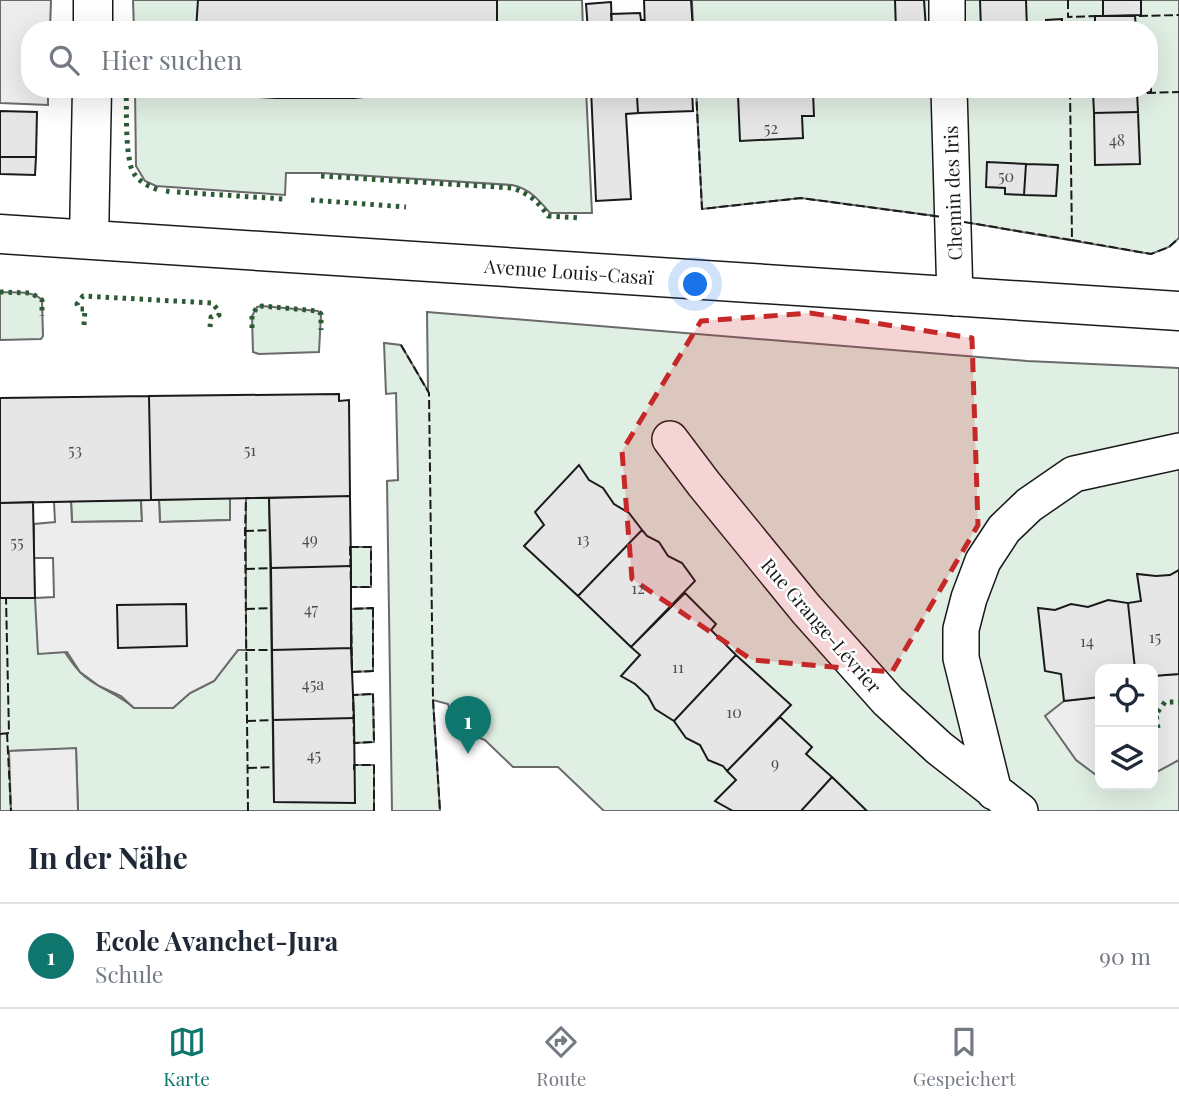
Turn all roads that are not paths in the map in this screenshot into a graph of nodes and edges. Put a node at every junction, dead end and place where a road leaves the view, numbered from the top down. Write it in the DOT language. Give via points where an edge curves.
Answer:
graph roads {
  1 [pos="93,0"];
  2 [pos="947,0"];
  3 [pos="93,21"];
  4 [pos="947,21"];
  5 [pos="92,98"];
  6 [pos="949,98"];
  7 [pos="0,234"];
  8 [pos="89,239"];
  9 [pos="955,298"];
  10 [pos="1179,311"];
  11 [pos="670,439"];
  12 [pos="1179,451"];
  13 [pos="1007,802"];
  1 -- 3 [label="main road"];
  2 -- 4 [label="street"];
  5 -- 8 [label="main road"];
  6 -- 9 [label="street, Chemin des Iris"];
  7 -- 8 [label="main road, Avenue Louis-Casaï"];
  8 -- 9 [label="main road, Avenue Louis-Casaï"];
  9 -- 10 [label="main road, Avenue Louis-Casaï"];
  11 -- 13 [label="street, Rue Grange-Lévrier" via="806,609 888,701"];
  12 -- 13 [label="street, Rue Grange-Lévrier" via="1074,474 1029,505 1004,529 983,561 961,629 961,658"];
}
